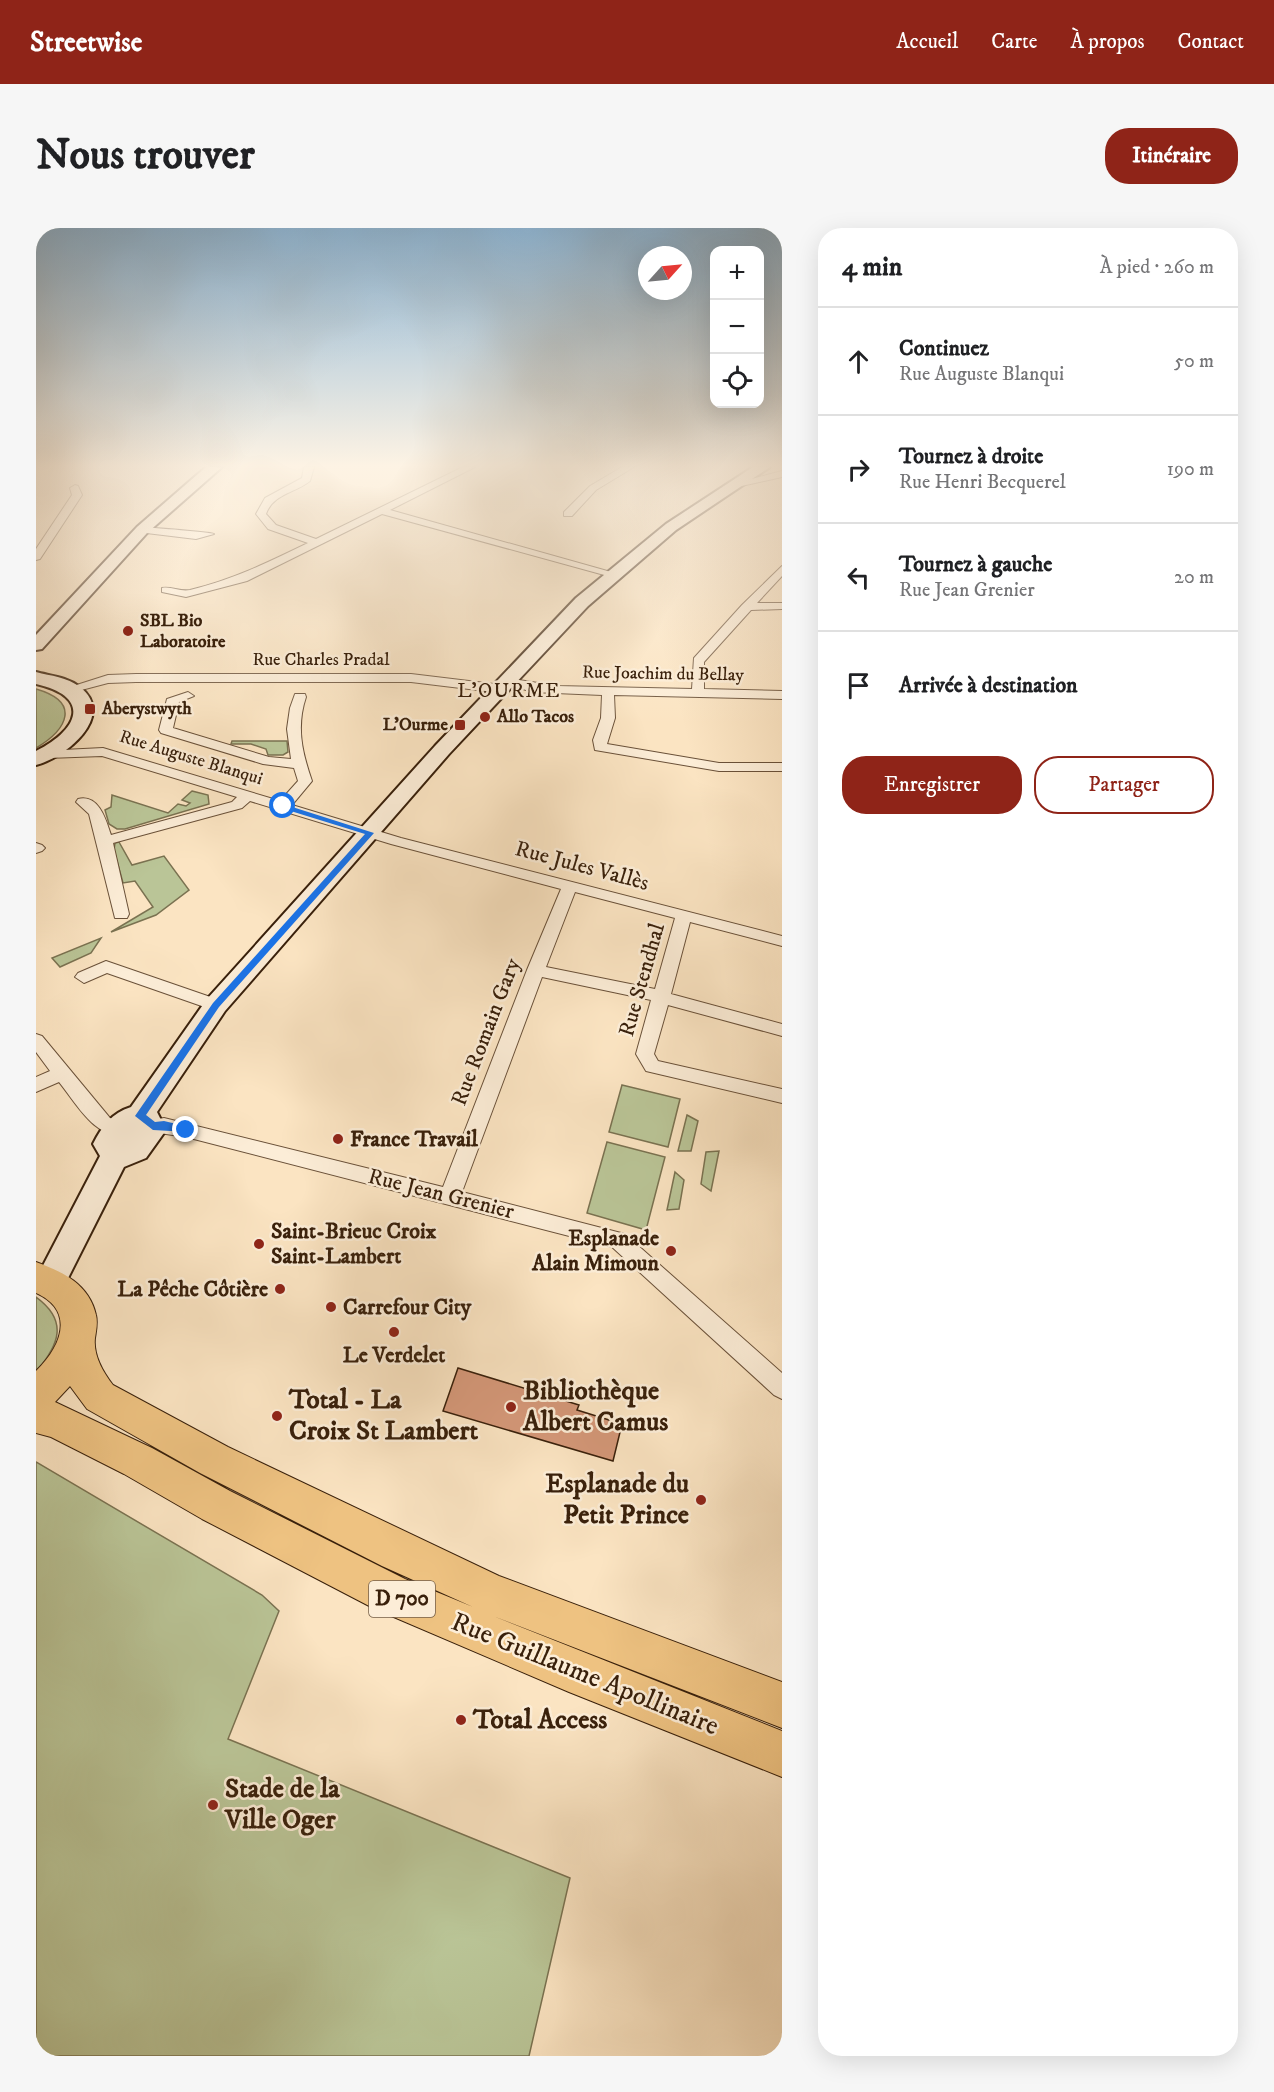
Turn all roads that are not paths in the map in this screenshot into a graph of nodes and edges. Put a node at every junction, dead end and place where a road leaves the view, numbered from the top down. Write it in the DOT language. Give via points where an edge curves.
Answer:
graph roads {
  1 [pos="121,552"];
  2 [pos="297,552"];
  3 [pos="532,552"];
  4 [pos="639,552"];
  5 [pos="782,569"];
  6 [pos="612,574"];
  7 [pos="166,590"];
  8 [pos="782,606"];
  9 [pos="746,608"];
  10 [pos="36,645"];
  11 [pos="38,677"];
  12 [pos="504,685"];
  13 [pos="70,689"];
  14 [pos="608,691"];
  15 [pos="698,693"];
  16 [pos="782,695"];
  17 [pos="188,696"];
  18 [pos="300,697"];
  19 [pos="80,728"];
  20 [pos="103,752"];
  21 [pos="42,757"];
  22 [pos="300,764"];
  23 [pos="782,766"];
  24 [pos="248,796"];
  25 [pos="83,802"];
  26 [pos="283,806"];
  27 [pos="370,833"];
  28 [pos="105,841"];
  29 [pos="570,886"];
  30 [pos="121,914"];
  31 [pos="684,916"];
  32 [pos="782,941"];
  33 [pos="535,970"];
  34 [pos="84,977"];
  35 [pos="662,997"];
  36 [pos="216,1005"];
  37 [pos="782,1030"];
  38 [pos="36,1040"];
  39 [pos="62,1073"];
  40 [pos="36,1085"];
  41 [pos="782,1096"];
  42 [pos="132,1131"];
  43 [pos="450,1196"];
  44 [pos="43,1279"];
  45 [pos="78,1343"];
  46 [pos="782,1388"];
  47 [pos="36,1395"];
  48 [pos="36,1415"];
  49 [pos="782,1705"];
  50 [pos="782,1754"];
  1 -- 10 [label="main road"];
  2 -- 7 [label="street" via="224,586 186,594"];
  3 -- 6 [label="street"];
  4 -- 6 [label="main road"];
  5 -- 9 [label="street"];
  6 -- 12 [label="main road"];
  8 -- 9 [label="street"];
  9 -- 15 [label="street" via="698,661"];
  11 -- 13 [label="main road"];
  12 -- 13 [label="street, Rue Charles Pradal" via="362,678 108,679"];
  12 -- 14 [label="street, Rue Joachim du Bellay"];
  12 -- 27 [label="main road"];
  13 -- 19 [label="main road" via="82,700 85,714"];
  14 -- 15 [label="street, Rue Joachim du Bellay"];
  14 -- 23 [label="street" via="608,718 600,747 719,767"];
  15 -- 16 [label="street, Rue Joachim du Bellay"];
  17 -- 22 [label="street" via="173,699 166,730 268,761"];
  18 -- 22 [label="street" via="291,729"];
  19 -- 20 [label="street, Rue Auguste Blanqui" via="83,737"];
  19 -- 21 [label="main road" via="68,742"];
  20 -- 21 [label="street, Rue Auguste Blanqui"];
  20 -- 24 [label="street, Rue Auguste Blanqui"];
  22 -- 26 [label="street" via="303,786"];
  24 -- 26 [label="street, Rue Auguste Blanqui"];
  24 -- 28 [label="street" via="237,806"];
  25 -- 28 [label="street" via="96,812"];
  26 -- 27 [label="street, Rue Auguste Blanqui"];
  27 -- 29 [label="street, Rue Jules Vallès"];
  27 -- 36 [label="main road"];
  28 -- 30 [label="street"];
  29 -- 31 [label="street, Rue Jules Vallès"];
  29 -- 33 [label="street, Rue Romain Gary"];
  31 -- 32 [label="street, Rue Jules Vallès"];
  31 -- 35 [label="street, Rue Stendhal"];
  33 -- 35 [label="street"];
  33 -- 43 [label="street, Rue Romain Gary"];
  34 -- 36 [label="street" via="106,967"];
  35 -- 37 [label="street"];
  35 -- 41 [label="street, Rue Stendhal" via="645,1054 652,1066"];
  36 -- 42 [label="main road"];
  38 -- 39 [label="street"];
  39 -- 40 [label="street"];
  39 -- 42 [label="street" via="103,1123"];
  42 -- 43 [label="street, Rue Jean Grenier" via="164,1125"];
  42 -- 44 [label="main road"];
  43 -- 46 [label="street, Rue Jean Grenier" via="618,1240"];
  44 -- 45 [label="main road, Rue Guillaume Apollinaire" via="65,1292 75,1306 80,1324"];
  45 -- 47 [label="main road" via="69,1363"];
  45 -- 49 [label="main road, Rue Guillaume Apollinaire / D 700" via="83,1374 100,1397 214,1460 491,1594"];
  48 -- 50 [label="main road, Rue Guillaume Apollinaire / D 700" via="58,1421 138,1461 390,1594"];
}
